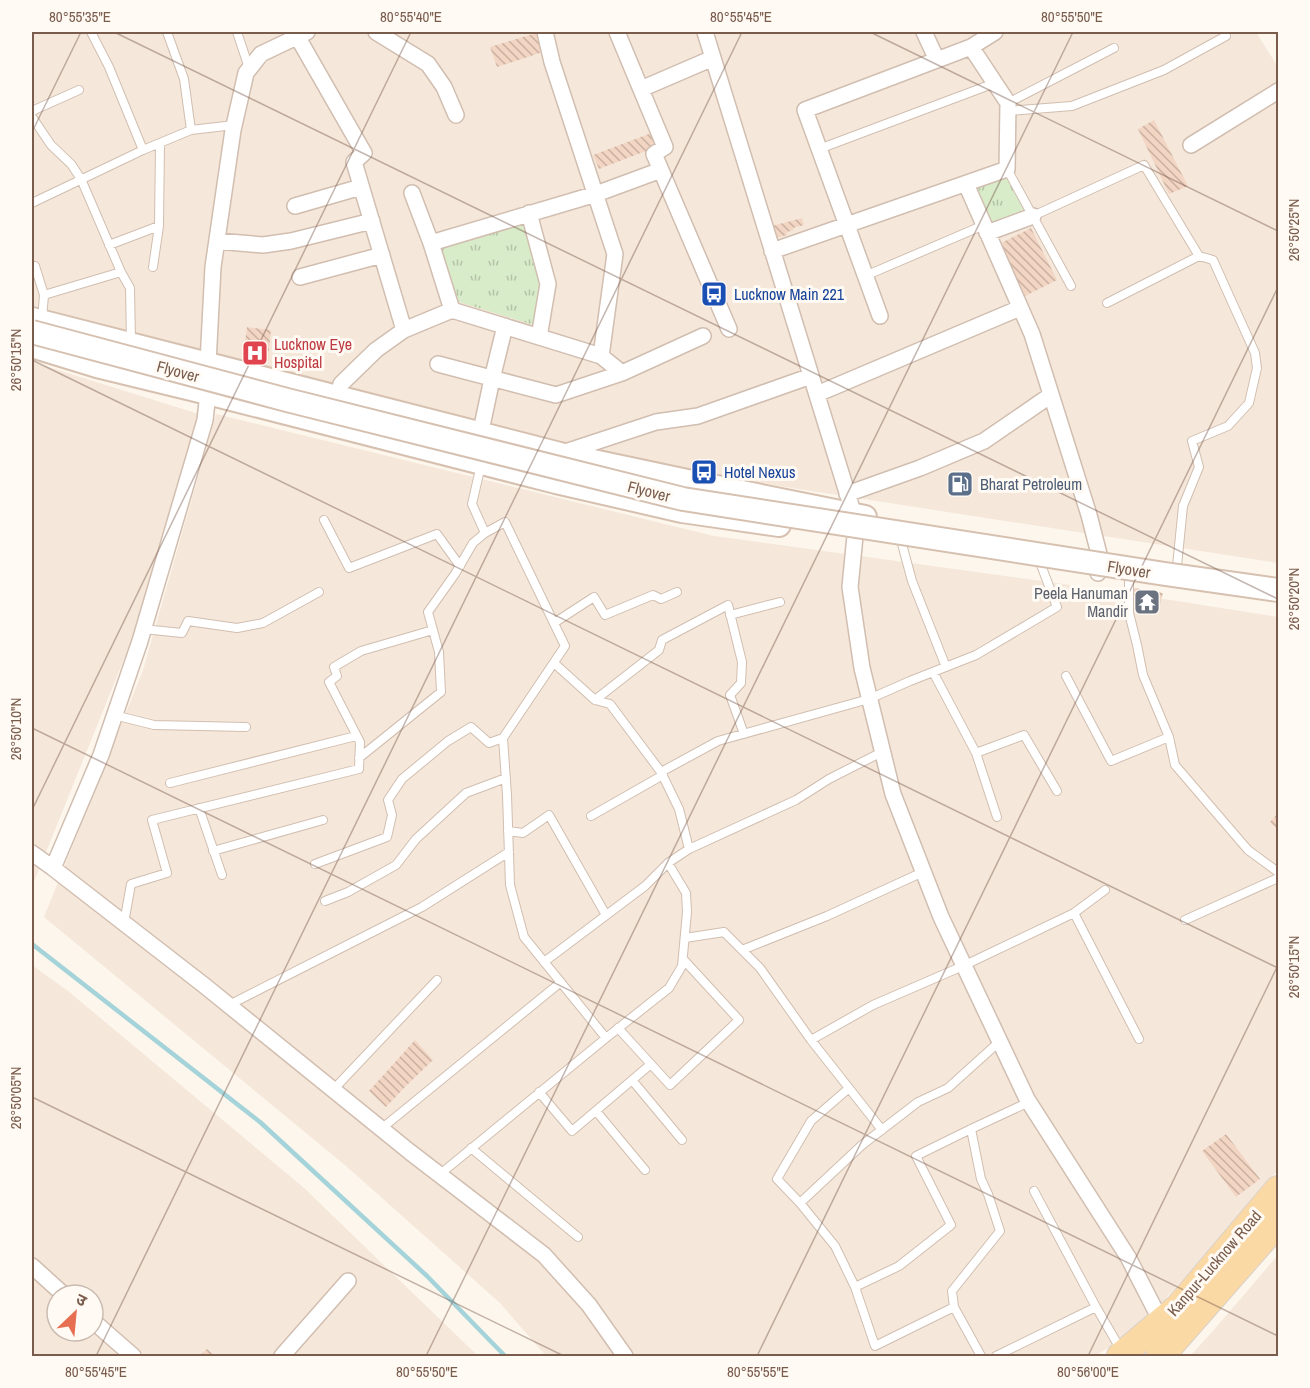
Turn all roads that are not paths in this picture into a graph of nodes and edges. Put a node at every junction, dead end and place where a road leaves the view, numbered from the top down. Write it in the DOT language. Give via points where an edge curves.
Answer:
graph roads {
  1 [pos="91,32"];
  2 [pos="167,32"];
  3 [pos="237,32"];
  4 [pos="376,32"];
  5 [pos="617,32"];
  6 [pos="705,32"];
  7 [pos="924,32"];
  8 [pos="995,32"];
  9 [pos="550,33"];
  10 [pos="302,34"];
  11 [pos="1226,36"];
  12 [pos="971,47"];
  13 [pos="1114,48"];
  14 [pos="713,58"];
  15 [pos="937,60"];
  16 [pos="249,69"];
  17 [pos="995,82"];
  18 [pos="641,89"];
  19 [pos="79,90"];
  20 [pos="1278,92"];
  21 [pos="1008,107"];
  22 [pos="32,111"];
  23 [pos="456,115"];
  24 [pos="32,117"];
  25 [pos="234,125"];
  26 [pos="191,130"];
  27 [pos="160,143"];
  28 [pos="1191,145"];
  29 [pos="819,149"];
  30 [pos="143,150"];
  31 [pos="1007,169"];
  32 [pos="661,170"];
  33 [pos="81,179"];
  34 [pos="966,184"];
  35 [pos="361,187"];
  36 [pos="412,193"];
  37 [pos="596,194"];
  38 [pos="32,203"];
  39 [pos="296,206"];
  40 [pos="529,213"];
  41 [pos="1033,216"];
  42 [pos="372,221"];
  43 [pos="846,225"];
  44 [pos="159,226"];
  45 [pos="986,229"];
  46 [pos="217,241"];
  47 [pos="431,243"];
  48 [pos="109,245"];
  49 [pos="772,251"];
  50 [pos="382,255"];
  51 [pos="1200,256"];
  52 [pos="32,267"];
  53 [pos="153,267"];
  54 [pos="121,272"];
  55 [pos="865,276"];
  56 [pos="300,277"];
  57 [pos="1071,286"];
  58 [pos="44,295"];
  59 [pos="1107,303"];
  60 [pos="1020,308"];
  61 [pos="452,310"];
  62 [pos="879,316"];
  63 [pos="505,326"];
  64 [pos="729,329"];
  65 [pos="404,330"];
  66 [pos="34,333"];
  67 [pos="703,336"];
  68 [pos="538,337"];
  69 [pos="131,344"];
  70 [pos="601,356"];
  71 [pos="208,363"];
  72 [pos="438,364"];
  73 [pos="622,372"];
  74 [pos="811,376"];
  75 [pos="492,379"];
  76 [pos="208,393"];
  77 [pos="817,394"];
  78 [pos="1051,395"];
  79 [pos="338,396"];
  80 [pos="479,433"];
  81 [pos="560,454"];
  82 [pos="481,464"];
  83 [pos="852,515"];
  84 [pos="324,520"];
  85 [pos="485,532"];
  86 [pos="902,544"];
  87 [pos="1098,563"];
  88 [pos="1041,565"];
  89 [pos="460,566"];
  90 [pos="1177,566"];
  91 [pos="1130,578"];
  92 [pos="1278,582"];
  93 [pos="1278,590"];
  94 [pos="319,592"];
  95 [pos="677,592"];
  96 [pos="1278,600"];
  97 [pos="780,602"];
  98 [pos="730,615"];
  99 [pos="554,623"];
  100 [pos="143,629"];
  101 [pos="433,630"];
  102 [pos="554,663"];
  103 [pos="946,667"];
  104 [pos="933,672"];
  105 [pos="1066,676"];
  106 [pos="869,699"];
  107 [pos="594,700"];
  108 [pos="114,715"];
  109 [pos="246,727"];
  110 [pos="744,734"];
  111 [pos="356,736"];
  112 [pos="1169,737"];
  113 [pos="503,738"];
  114 [pos="882,752"];
  115 [pos="976,753"];
  116 [pos="359,758"];
  117 [pos="662,773"];
  118 [pos="506,778"];
  119 [pos="170,783"];
  120 [pos="1057,791"];
  121 [pos="199,808"];
  122 [pos="591,816"];
  123 [pos="998,817"];
  124 [pos="323,820"];
  125 [pos="508,831"];
  126 [pos="689,849"];
  127 [pos="213,851"];
  128 [pos="509,852"];
  129 [pos="32,853"];
  130 [pos="668,863"];
  131 [pos="315,864"];
  132 [pos="53,868"];
  133 [pos="923,872"];
  134 [pos="1278,872"];
  135 [pos="222,875"];
  136 [pos="1278,878"];
  137 [pos="1105,890"];
  138 [pos="325,901"];
  139 [pos="1074,913"];
  140 [pos="606,915"];
  141 [pos="1185,920"];
  142 [pos="124,923"];
  143 [pos="685,938"];
  144 [pos="742,950"];
  145 [pos="682,959"];
  146 [pos="544,962"];
  147 [pos="963,966"];
  148 [pos="437,980"];
  149 [pos="561,982"];
  150 [pos="229,1005"];
  151 [pos="618,1028"];
  152 [pos="606,1038"];
  153 [pos="1139,1039"];
  154 [pos="811,1040"];
  155 [pos="999,1042"];
  156 [pos="651,1064"];
  157 [pos="632,1080"];
  158 [pos="849,1089"];
  159 [pos="333,1090"];
  160 [pos="539,1092"];
  161 [pos="1029,1102"];
  162 [pos="596,1111"];
  163 [pos="381,1129"];
  164 [pos="971,1129"];
  165 [pos="882,1130"];
  166 [pos="682,1140"];
  167 [pos="471,1148"];
  168 [pos="645,1170"];
  169 [pos="439,1175"];
  170 [pos="1278,1190"];
  171 [pos="1034,1191"];
  172 [pos="800,1203"];
  173 [pos="1278,1223"];
  174 [pos="578,1237"];
  175 [pos="32,1266"];
  176 [pos="348,1281"];
  177 [pos="51,1283"];
  178 [pos="855,1287"];
  179 [pos="954,1306"];
  180 [pos="1096,1307"];
  181 [pos="105,1331"];
  182 [pos="1167,1345"];
  183 [pos="1121,1355"];
  184 [pos="134,1356"];
  185 [pos="282,1356"];
  186 [pos="625,1356"];
  187 [pos="981,1356"];
  188 [pos="996,1356"];
  1 -- 30 [label="lane" via="110,67"];
  2 -- 26 [label="lane" via="184,79"];
  3 -- 16 [label="lane"];
  4 -- 23 [label="street" via="428,64"];
  5 -- 18 [label="street"];
  6 -- 14 [label="street"];
  7 -- 15 [label="street"];
  8 -- 12 [label="street"];
  9 -- 37 [label="street" via="552,62"];
  10 -- 16 [label="street" via="261,54"];
  10 -- 35 [label="street" via="364,153 354,162"];
  11 -- 21 [label="lane" via="1164,70 1072,106"];
  12 -- 15 [label="street"];
  12 -- 17 [label="street"];
  13 -- 21 [label="lane"];
  14 -- 18 [label="street"];
  14 -- 49 [label="street"];
  15 -- 29 [label="street" via="805,110"];
  16 -- 25 [label="street"];
  17 -- 21 [label="street"];
  17 -- 29 [label="lane"];
  18 -- 32 [label="street" via="665,147 654,154"];
  19 -- 22 [label="lane"];
  20 -- 28 [label="street"];
  21 -- 31 [label="street"];
  24 -- 33 [label="lane"];
  25 -- 26 [label="lane"];
  25 -- 46 [label="street"];
  26 -- 27 [label="lane"];
  27 -- 30 [label="lane"];
  27 -- 44 [label="lane"];
  29 -- 43 [label="street"];
  30 -- 33 [label="lane"];
  31 -- 34 [label="street"];
  31 -- 41 [label="lane"];
  32 -- 37 [label="street"];
  32 -- 64 [label="street"];
  33 -- 38 [label="lane"];
  33 -- 48 [label="lane"];
  34 -- 43 [label="street"];
  34 -- 45 [label="street"];
  35 -- 39 [label="street"];
  35 -- 42 [label="street"];
  36 -- 47 [label="street"];
  37 -- 40 [label="street"];
  37 -- 70 [label="street" via="615,254"];
  40 -- 47 [label="street"];
  40 -- 68 [label="street" via="548,284"];
  41 -- 45 [label="street"];
  41 -- 51 [label="lane" via="1144,165"];
  41 -- 57 [label="lane"];
  42 -- 46 [label="street" via="291,241"];
  42 -- 50 [label="street"];
  43 -- 49 [label="street"];
  43 -- 55 [label="street"];
  44 -- 48 [label="lane"];
  44 -- 53 [label="lane"];
  45 -- 55 [label="lane"];
  45 -- 60 [label="street"];
  46 -- 71 [label="street"];
  47 -- 61 [label="street"];
  48 -- 54 [label="lane"];
  49 -- 74 [label="street"];
  50 -- 56 [label="street"];
  50 -- 65 [label="street"];
  51 -- 59 [label="lane"];
  51 -- 90 [label="lane" via="1213,260 1255,353 1257,368 1249,403 1228,426 1192,441 1199,466 1183,506"];
  52 -- 58 [label="lane" via="35,266"];
  54 -- 58 [label="lane"];
  54 -- 69 [label="lane" via="130,288"];
  55 -- 62 [label="street"];
  58 -- 66 [label="lane"];
  60 -- 77 [label="street"];
  60 -- 78 [label="street"];
  61 -- 63 [label="street"];
  61 -- 65 [label="street"];
  63 -- 68 [label="street"];
  63 -- 75 [label="street"];
  65 -- 79 [label="street" via="376,350 341,384"];
  66 -- 69 [label="main road"];
  66 -- 76 [label="main road" via="97,366"];
  66 -- 93 [label="main road, Flyover, bridge" via="683,499"];
  67 -- 73 [label="street"];
  68 -- 70 [label="street"];
  69 -- 71 [label="main road"];
  70 -- 73 [label="street"];
  71 -- 76 [label="street"];
  71 -- 79 [label="main road"];
  72 -- 75 [label="street"];
  73 -- 75 [label="street" via="556,395"];
  74 -- 77 [label="street"];
  74 -- 81 [label="street" via="698,416 656,422"];
  75 -- 80 [label="street"];
  76 -- 82 [label="main road"];
  76 -- 100 [label="street" via="205,420"];
  77 -- 83 [label="street"];
  78 -- 83 [label="street" via="984,441 920,468"];
  78 -- 87 [label="street" via="1089,515"];
  79 -- 80 [label="main road"];
  80 -- 81 [label="main road"];
  80 -- 82 [label="street"];
  81 -- 83 [label="main road"];
  82 -- 83 [label="main road" via="682,511"];
  82 -- 85 [label="lane" via="472,504"];
  83 -- 86 [label="main road"];
  83 -- 87 [label="main road"];
  83 -- 106 [label="street" via="850,587"];
  84 -- 89 [label="lane" via="349,568 437,534"];
  85 -- 89 [label="lane" via="473,543"];
  85 -- 99 [label="lane" via="505,522"];
  86 -- 88 [label="main road"];
  86 -- 103 [label="lane" via="912,581"];
  87 -- 88 [label="main road"];
  87 -- 90 [label="main road"];
  87 -- 91 [label="main road"];
  88 -- 103 [label="lane" via="1057,608 976,655"];
  89 -- 101 [label="lane" via="428,612"];
  90 -- 92 [label="main road"];
  91 -- 96 [label="main road"];
  91 -- 112 [label="lane" via="1129,613 1143,675"];
  94 -- 100 [label="lane" via="263,623 237,628 188,621 182,633"];
  95 -- 99 [label="lane" via="661,599 653,595 605,615 594,597"];
  97 -- 98 [label="lane"];
  98 -- 107 [label="lane" via="728,605 662,640 659,650"];
  98 -- 110 [label="lane" via="742,662 741,683 730,695"];
  99 -- 102 [label="lane" via="566,646"];
  100 -- 108 [label="street"];
  101 -- 111 [label="lane" via="361,651 334,668 337,676 329,682"];
  101 -- 116 [label="lane" via="439,652 441,692"];
  102 -- 107 [label="lane"];
  102 -- 113 [label="lane"];
  103 -- 104 [label="lane"];
  104 -- 106 [label="lane"];
  104 -- 115 [label="lane"];
  105 -- 112 [label="lane" via="1111,761"];
  106 -- 110 [label="lane"];
  106 -- 114 [label="street"];
  107 -- 117 [label="lane" via="610,704"];
  108 -- 109 [label="lane" via="154,725"];
  108 -- 132 [label="street"];
  110 -- 117 [label="lane" via="718,741"];
  111 -- 116 [label="lane" via="360,742"];
  111 -- 119 [label="lane"];
  112 -- 134 [label="lane" via="1175,765 1248,850"];
  113 -- 118 [label="lane"];
  113 -- 131 [label="lane" via="489,742 471,727 448,741 402,778 388,800 392,815 387,837"];
  114 -- 126 [label="lane" via="796,800"];
  114 -- 133 [label="street" via="893,794"];
  115 -- 120 [label="lane" via="1024,735"];
  115 -- 123 [label="lane"];
  116 -- 121 [label="lane" via="359,768"];
  117 -- 122 [label="lane"];
  117 -- 126 [label="lane" via="679,809"];
  118 -- 125 [label="lane"];
  118 -- 138 [label="lane" via="466,793 416,839 396,865"];
  121 -- 127 [label="lane"];
  121 -- 142 [label="lane" via="152,820 167,873 131,884"];
  124 -- 127 [label="lane"];
  125 -- 128 [label="lane"];
  125 -- 140 [label="lane" via="523,833 549,815"];
  126 -- 130 [label="lane"];
  127 -- 135 [label="lane"];
  128 -- 146 [label="lane" via="510,885 524,937"];
  128 -- 150 [label="lane" via="422,908"];
  129 -- 132 [label="street"];
  130 -- 140 [label="lane"];
  130 -- 143 [label="lane" via="686,893"];
  132 -- 142 [label="street"];
  133 -- 144 [label="lane"];
  133 -- 147 [label="street"];
  136 -- 141 [label="lane"];
  137 -- 139 [label="lane"];
  139 -- 147 [label="lane"];
  139 -- 153 [label="lane"];
  140 -- 146 [label="lane"];
  142 -- 150 [label="street"];
  143 -- 144 [label="lane" via="724,932"];
  143 -- 145 [label="lane"];
  144 -- 154 [label="lane" via="760,968"];
  145 -- 151 [label="lane" via="669,988"];
  145 -- 156 [label="lane" via="739,1020 670,1085"];
  146 -- 149 [label="lane"];
  147 -- 154 [label="lane" via="873,1005"];
  147 -- 155 [label="street"];
  148 -- 159 [label="lane"];
  149 -- 152 [label="lane"];
  149 -- 163 [label="lane"];
  150 -- 159 [label="street"];
  151 -- 152 [label="lane"];
  151 -- 156 [label="lane"];
  152 -- 160 [label="lane"];
  154 -- 158 [label="lane"];
  155 -- 161 [label="street"];
  155 -- 165 [label="lane" via="948,1088 918,1102"];
  156 -- 157 [label="lane"];
  157 -- 162 [label="lane"];
  157 -- 166 [label="lane"];
  158 -- 165 [label="lane"];
  158 -- 172 [label="lane" via="812,1121 777,1179"];
  159 -- 163 [label="street"];
  160 -- 162 [label="lane" via="572,1131"];
  160 -- 167 [label="lane"];
  161 -- 164 [label="lane"];
  161 -- 182 [label="street" via="1128,1257"];
  162 -- 168 [label="lane"];
  163 -- 169 [label="street"];
  164 -- 178 [label="lane" via="916,1156 951,1225 899,1266"];
  164 -- 179 [label="lane" via="981,1179 1000,1232 952,1291"];
  165 -- 172 [label="lane"];
  167 -- 169 [label="lane"];
  167 -- 174 [label="lane"];
  169 -- 186 [label="street" via="544,1256 590,1305"];
  170 -- 182 [label="main road, Kanpur-Lucknow Road" via="1178,1307"];
  171 -- 180 [label="lane"];
  172 -- 178 [label="lane" via="835,1246"];
  173 -- 182 [label="main road, Kanpur-Lucknow Road"];
  175 -- 177 [label="street"];
  176 -- 185 [label="street"];
  178 -- 179 [label="lane" via="875,1346"];
  179 -- 187 [label="lane"];
  180 -- 183 [label="lane"];
  180 -- 188 [label="lane"];
  181 -- 184 [label="street"];
  182 -- 183 [label="main road, Kanpur-Lucknow Road"];
}
